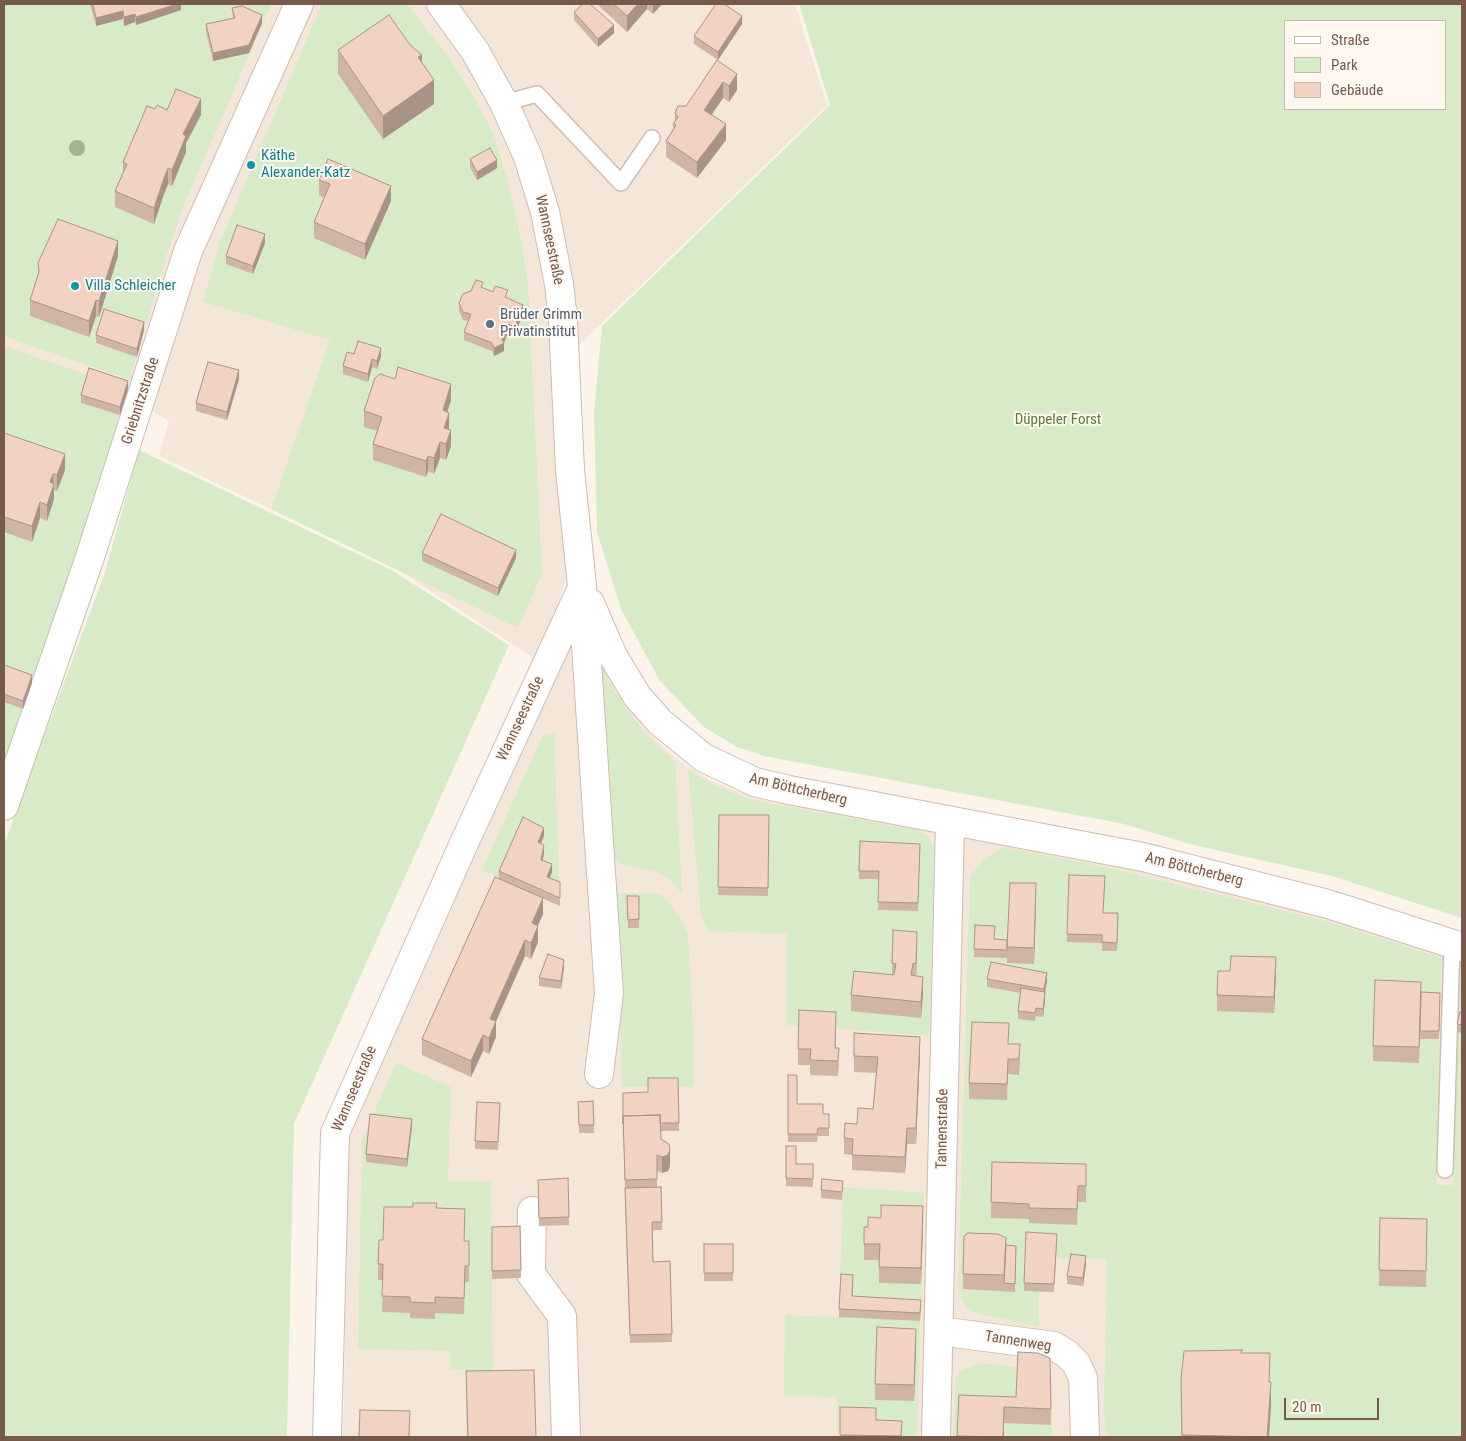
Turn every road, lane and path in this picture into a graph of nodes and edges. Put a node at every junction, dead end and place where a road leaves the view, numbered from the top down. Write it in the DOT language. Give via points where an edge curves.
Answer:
graph roads {
  1 [pos="299,4"];
  2 [pos="441,4"];
  3 [pos="504,103"];
  4 [pos="652,138"];
  5 [pos="582,586"];
  6 [pos="4,806"];
  7 [pos="950,821"];
  8 [pos="1457,945"];
  9 [pos="599,1074"];
  10 [pos="1445,1170"];
  11 [pos="532,1211"];
  12 [pos="939,1331"];
  13 [pos="327,1437"];
  14 [pos="566,1437"];
  15 [pos="936,1437"];
  16 [pos="1085,1437"];
  1 -- 6 [label="street, Griebnitzstraße" via="188,251 93,548"];
  2 -- 3 [label="street, Wannseestraße" via="475,52"];
  3 -- 4 [label="lane" via="537,94 621,183"];
  3 -- 5 [label="street, Wannseestraße" via="528,157 554,253 563,320 570,470"];
  5 -- 7 [label="street, Am Böttcherberg" via="612,656 637,696 660,722 704,758 763,784"];
  5 -- 9 [label="street" via="609,993"];
  5 -- 13 [label="street, Wannseestraße" via="335,1132"];
  7 -- 8 [label="street, Am Böttcherberg" via="1143,857 1328,904"];
  7 -- 12 [label="street, Tannenstraße"];
  8 -- 10 [label="lane"];
  11 -- 14 [label="street" via="531,1274 562,1316"];
  12 -- 15 [label="street, Tannenstraße"];
  12 -- 16 [label="street, Tannenweg" via="1054,1346 1067,1354 1083,1378"];
}
